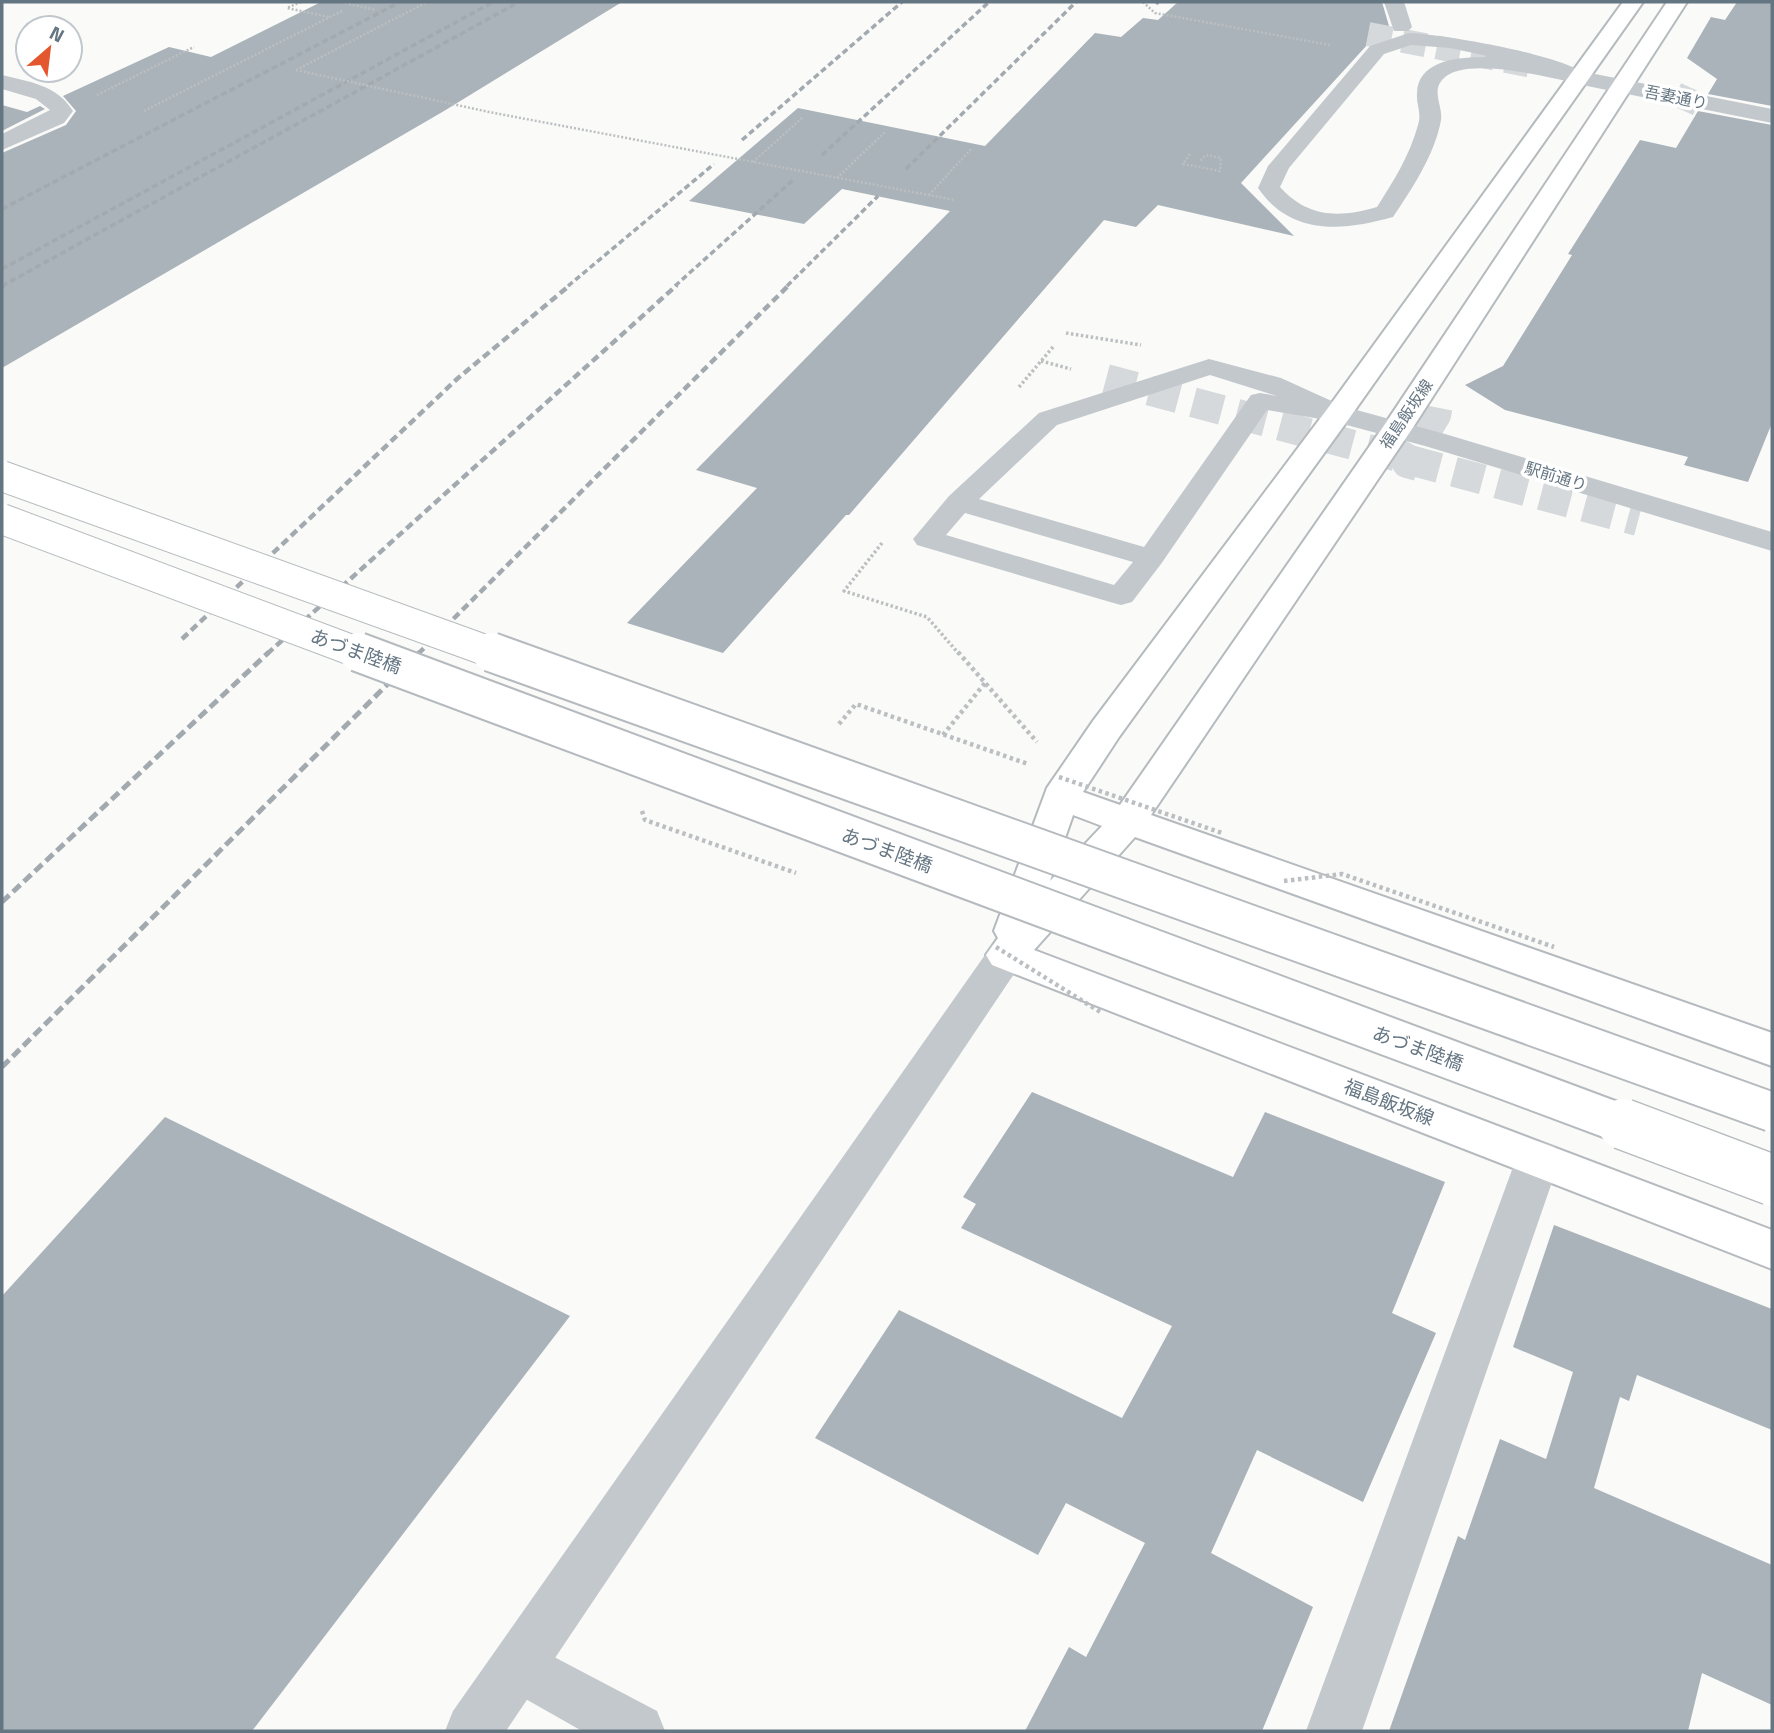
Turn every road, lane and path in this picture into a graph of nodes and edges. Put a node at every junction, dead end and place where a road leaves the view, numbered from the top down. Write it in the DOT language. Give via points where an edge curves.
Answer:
graph roads {
  1 [pos="300,2"];
  2 [pos="341,2"];
  3 [pos="427,2"];
  4 [pos="1143,2"];
  5 [pos="1394,2"];
  6 [pos="1633,2"];
  7 [pos="1677,2"];
  8 [pos="344,10"];
  9 [pos="376,10"];
  10 [pos="330,18"];
  11 [pos="1401,27"];
  12 [pos="1334,46"];
  13 [pos="194,47"];
  14 [pos="1580,78"];
  15 [pos="2,82"];
  16 [pos="1622,86"];
  17 [pos="93,97"];
  18 [pos="144,111"];
  19 [pos="1772,116"];
  20 [pos="802,118"];
  21 [pos="886,131"];
  22 [pos="2,143"];
  23 [pos="972,148"];
  24 [pos="1190,154"];
  25 [pos="1200,161"];
  26 [pos="753,162"];
  27 [pos="837,177"];
  28 [pos="929,195"];
  29 [pos="955,200"];
  30 [pos="1266,392"];
  31 [pos="1338,414"];
  32 [pos="1397,429"];
  33 [pos="2,476"];
  34 [pos="959,502"];
  35 [pos="2,519"];
  36 [pos="1772,542"];
  37 [pos="1151,558"];
  38 [pos="985,682"];
  39 [pos="837,727"];
  40 [pos="1059,787"];
  41 [pos="1128,822"];
  42 [pos="1222,833"];
  43 [pos="1277,882"];
  44 [pos="1554,947"];
  45 [pos="1001,951"];
  46 [pos="1102,1013"];
  47 [pos="1772,1050"];
  48 [pos="1772,1112"];
  49 [pos="1538,1159"];
  50 [pos="1772,1180"];
  51 [pos="1772,1250"];
  52 [pos="518,1665"];
  53 [pos="473,1731"];
  54 [pos="637,1731"];
  55 [pos="1334,1731"];
  1 -- 10 [label="path" via="288,8"];
  2 -- 9 [label="path"];
  3 -- 26 [label="path, bridge" via="296,70"];
  4 -- 12 [label="path" via="1155,13"];
  5 -- 11 [label="street"];
  6 -- 14 [label="main road"];
  7 -- 16 [label="main road, 福島飯坂線"];
  8 -- 10 [label="path"];
  10 -- 18 [label="path"];
  13 -- 17 [label="path"];
  14 -- 14 [label="lane" via="1485,62 1446,66 1427,89 1431,119 1415,160 1385,212 1352,223 1310,220 1282,205 1269,188 1279,166 1377,50 1388,44 1422,38 1545,64"];
  14 -- 16 [label="street, 吾妻通り"];
  14 -- 31 [label="main road"];
  15 -- 22 [label="street" via="39,93 59,104 62,111"];
  16 -- 19 [label="street, 吾妻通り"];
  16 -- 32 [label="main road, 福島飯坂線"];
  20 -- 26 [label="path"];
  21 -- 27 [label="path"];
  23 -- 28 [label="path"];
  24 -- 25 [label="path" via="1183,164 1220,171 1221,159 1206,155"];
  26 -- 27 [label="path, bridge"];
  27 -- 28 [label="path, bridge"];
  28 -- 29 [label="path, bridge"];
  30 -- 31 [label="lane"];
  30 -- 34 [label="lane" via="1209,367 1048,419"];
  30 -- 37 [label="lane"];
  31 -- 32 [label="street, 駅前通り"];
  31 -- 40 [label="main road"];
  32 -- 36 [label="street, 駅前通り"];
  32 -- 41 [label="main road, 福島飯坂線"];
  33 -- 48 [label="main road, bridge"];
  34 -- 37 [label="lane"];
  34 -- 37 [label="lane" via="927,539 1121,596"];
  35 -- 50 [label="main road, あづま陸橋, bridge"];
  38 -- 39 [label="path" via="943,735 856,704"];
  40 -- 41 [label="main road"];
  40 -- 42 [label="path, bridge"];
  40 -- 45 [label="main road"];
  41 -- 45 [label="main road, 福島飯坂線"];
  41 -- 47 [label="main road"];
  43 -- 44 [label="path, bridge" via="1342,874"];
  45 -- 46 [label="path, bridge"];
  45 -- 49 [label="main road, 福島飯坂線"];
  45 -- 52 [label="street"];
  49 -- 51 [label="main road, 福島飯坂線"];
  49 -- 55 [label="street"];
  52 -- 53 [label="street"];
  52 -- 54 [label="street"];
}
